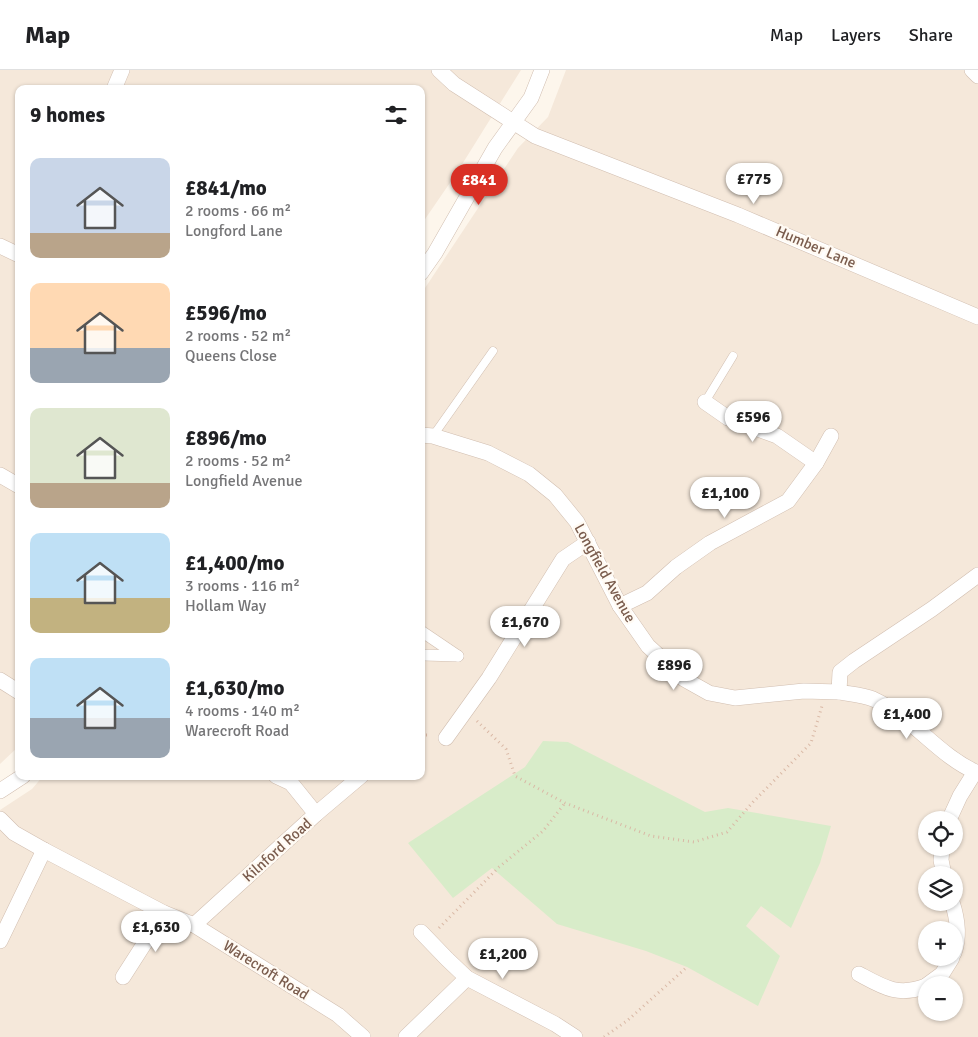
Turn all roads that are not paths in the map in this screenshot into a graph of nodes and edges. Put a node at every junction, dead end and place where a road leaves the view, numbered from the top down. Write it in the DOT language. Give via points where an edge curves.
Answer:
graph roads {
  1 [pos="122,70"];
  2 [pos="439,70"];
  3 [pos="542,70"];
  4 [pos="972,70"];
  5 [pos="978,76"];
  6 [pos="116,85"];
  7 [pos="514,123"];
  8 [pos="0,246"];
  9 [pos="15,253"];
  10 [pos="425,267"];
  11 [pos="978,317"];
  12 [pos="493,352"];
  13 [pos="733,356"];
  14 [pos="705,402"];
  15 [pos="427,436"];
  16 [pos="831,436"];
  17 [pos="816,463"];
  18 [pos="0,475"];
  19 [pos="15,484"];
  20 [pos="588,542"];
  21 [pos="978,575"];
  22 [pos="620,606"];
  23 [pos="425,634"];
  24 [pos="425,655"];
  25 [pos="0,680"];
  26 [pos="15,689"];
  27 [pos="831,692"];
  28 [pos="446,738"];
  29 [pos="977,772"];
  30 [pos="17,780"];
  31 [pos="285,780"];
  32 [pos="356,780"];
  33 [pos="0,791"];
  34 [pos="953,811"];
  35 [pos="316,814"];
  36 [pos="0,819"];
  37 [pos="44,850"];
  38 [pos="164,914"];
  39 [pos="194,925"];
  40 [pos="425,935"];
  41 [pos="0,941"];
  42 [pos="947,966"];
  43 [pos="858,974"];
  44 [pos="939,976"];
  45 [pos="124,977"];
  46 [pos="467,978"];
  47 [pos="918,988"];
  48 [pos="363,1037"];
  49 [pos="406,1037"];
  50 [pos="576,1037"];
  1 -- 6 [label="street"];
  2 -- 7 [label="street, Humber Lane" via="454,84"];
  3 -- 7 [label="street" via="531,98"];
  4 -- 5 [label="street"];
  7 -- 10 [label="street" via="495,148"];
  7 -- 11 [label="street, Humber Lane" via="535,136 738,214"];
  8 -- 9 [label="street"];
  12 -- 15 [label="lane"];
  13 -- 14 [label="lane"];
  14 -- 17 [label="street" via="728,418 777,436"];
  15 -- 20 [label="street, Longfield Avenue" via="488,453 529,474 555,495"];
  16 -- 17 [label="street"];
  17 -- 22 [label="street" via="788,500 710,543 647,593"];
  18 -- 19 [label="street"];
  20 -- 22 [label="street, Longfield Avenue"];
  20 -- 28 [label="street" via="563,559 489,678"];
  21 -- 27 [label="street" via="854,660 840,672"];
  22 -- 27 [label="street, Longfield Avenue" via="648,646 684,679 709,693 735,698 804,691"];
  23 -- 24 [label="street" via="458,656"];
  25 -- 26 [label="street"];
  27 -- 29 [label="street, Longfield Avenue" via="872,698"];
  29 -- 34 [label="street"];
  30 -- 33 [label="street"];
  31 -- 35 [label="street" via="291,783"];
  32 -- 35 [label="street, Kilnford Road"];
  35 -- 39 [label="street, Kilnford Road"];
  36 -- 37 [label="street, Warecroft Road" via="14,832"];
  37 -- 38 [label="street, Warecroft Road"];
  37 -- 41 [label="street"];
  38 -- 39 [label="street, Warecroft Road"];
  38 -- 45 [label="street"];
  39 -- 48 [label="street, Warecroft Road" via="338,1015"];
  40 -- 46 [label="street"];
  42 -- 44 [label="street"];
  43 -- 47 [label="street" via="889,990"];
  46 -- 49 [label="street"];
  46 -- 50 [label="street"];
}
